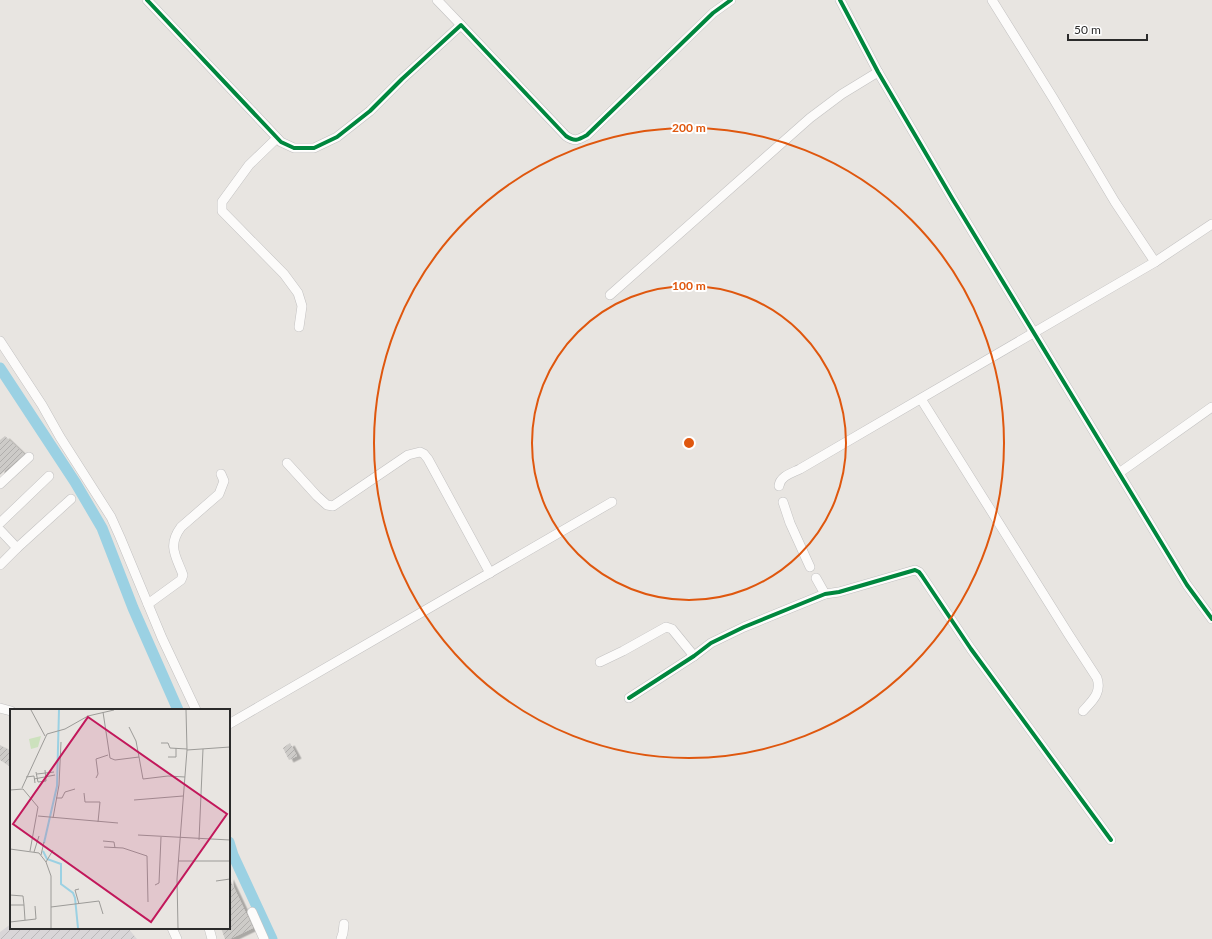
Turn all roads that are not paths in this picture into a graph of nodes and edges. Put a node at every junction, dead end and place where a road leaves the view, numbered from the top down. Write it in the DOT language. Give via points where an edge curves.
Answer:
graph roads {
  1 [pos="147,0"];
  2 [pos="437,0"];
  3 [pos="731,0"];
  4 [pos="840,0"];
  5 [pos="992,0"];
  6 [pos="461,25"];
  7 [pos="878,72"];
  8 [pos="277,138"];
  9 [pos="1212,224"];
  10 [pos="1155,262"];
  11 [pos="610,295"];
  12 [pos="298,327"];
  13 [pos="1034,332"];
  14 [pos="0,341"];
  15 [pos="921,399"];
  16 [pos="1212,407"];
  17 [pos="29,457"];
  18 [pos="287,463"];
  19 [pos="1119,473"];
  20 [pos="221,474"];
  21 [pos="49,476"];
  22 [pos="0,484"];
  23 [pos="779,486"];
  24 [pos="71,499"];
  25 [pos="612,502"];
  26 [pos="783,502"];
  27 [pos="0,523"];
  28 [pos="0,530"];
  29 [pos="17,548"];
  30 [pos="0,565"];
  31 [pos="810,567"];
  32 [pos="490,573"];
  33 [pos="816,578"];
  34 [pos="825,594"];
  35 [pos="148,604"];
  36 [pos="1212,620"];
  37 [pos="694,656"];
  38 [pos="600,662"];
  39 [pos="629,698"];
  40 [pos="0,708"];
  41 [pos="196,709"];
  42 [pos="10,711"];
  43 [pos="1083,711"];
  44 [pos="230,723"];
  45 [pos="1110,840"];
  46 [pos="252,912"];
  47 [pos="344,924"];
  48 [pos="172,929"];
  49 [pos="209,929"];
  50 [pos="177,939"];
  51 [pos="212,939"];
  52 [pos="264,939"];
  53 [pos="341,939"];
  1 -- 8 [label="street"];
  2 -- 6 [label="street"];
  3 -- 6 [label="street" via="713,13 587,134 577,140 571,140 566,136"];
  4 -- 7 [label="street"];
  5 -- 10 [label="street" via="1115,202"];
  6 -- 8 [label="street" via="370,111 338,137 314,148 294,148"];
  7 -- 11 [label="street" via="810,118"];
  7 -- 13 [label="street"];
  8 -- 12 [label="street" via="249,165 222,202 222,211 284,274 298,293 302,306"];
  9 -- 10 [label="street"];
  10 -- 13 [label="street"];
  13 -- 15 [label="street"];
  13 -- 19 [label="street"];
  14 -- 35 [label="street" via="111,517"];
  15 -- 23 [label="street" via="784,477"];
  15 -- 43 [label="street" via="1098,678 1097,694"];
  16 -- 19 [label="street"];
  17 -- 22 [label="street"];
  18 -- 32 [label="street" via="317,496 327,505 333,506 408,455 420,452 424,454"];
  19 -- 36 [label="street" via="1187,585"];
  20 -- 35 [label="street" via="224,481 219,494 176,534 174,548 183,575 181,580"];
  21 -- 27 [label="street"];
  24 -- 29 [label="street"];
  25 -- 32 [label="street"];
  26 -- 31 [label="street"];
  28 -- 29 [label="street"];
  29 -- 30 [label="street"];
  32 -- 44 [label="street"];
  33 -- 34 [label="street"];
  34 -- 37 [label="street" via="744,627 711,643"];
  34 -- 45 [label="street" via="912,571 919,572 971,650"];
  35 -- 41 [label="street"];
  37 -- 38 [label="street" via="672,629 666,627"];
  37 -- 39 [label="street"];
  40 -- 42 [label="street"];
  46 -- 52 [label="street"];
  47 -- 53 [label="street"];
  48 -- 50 [label="street"];
  49 -- 51 [label="street"];
}
